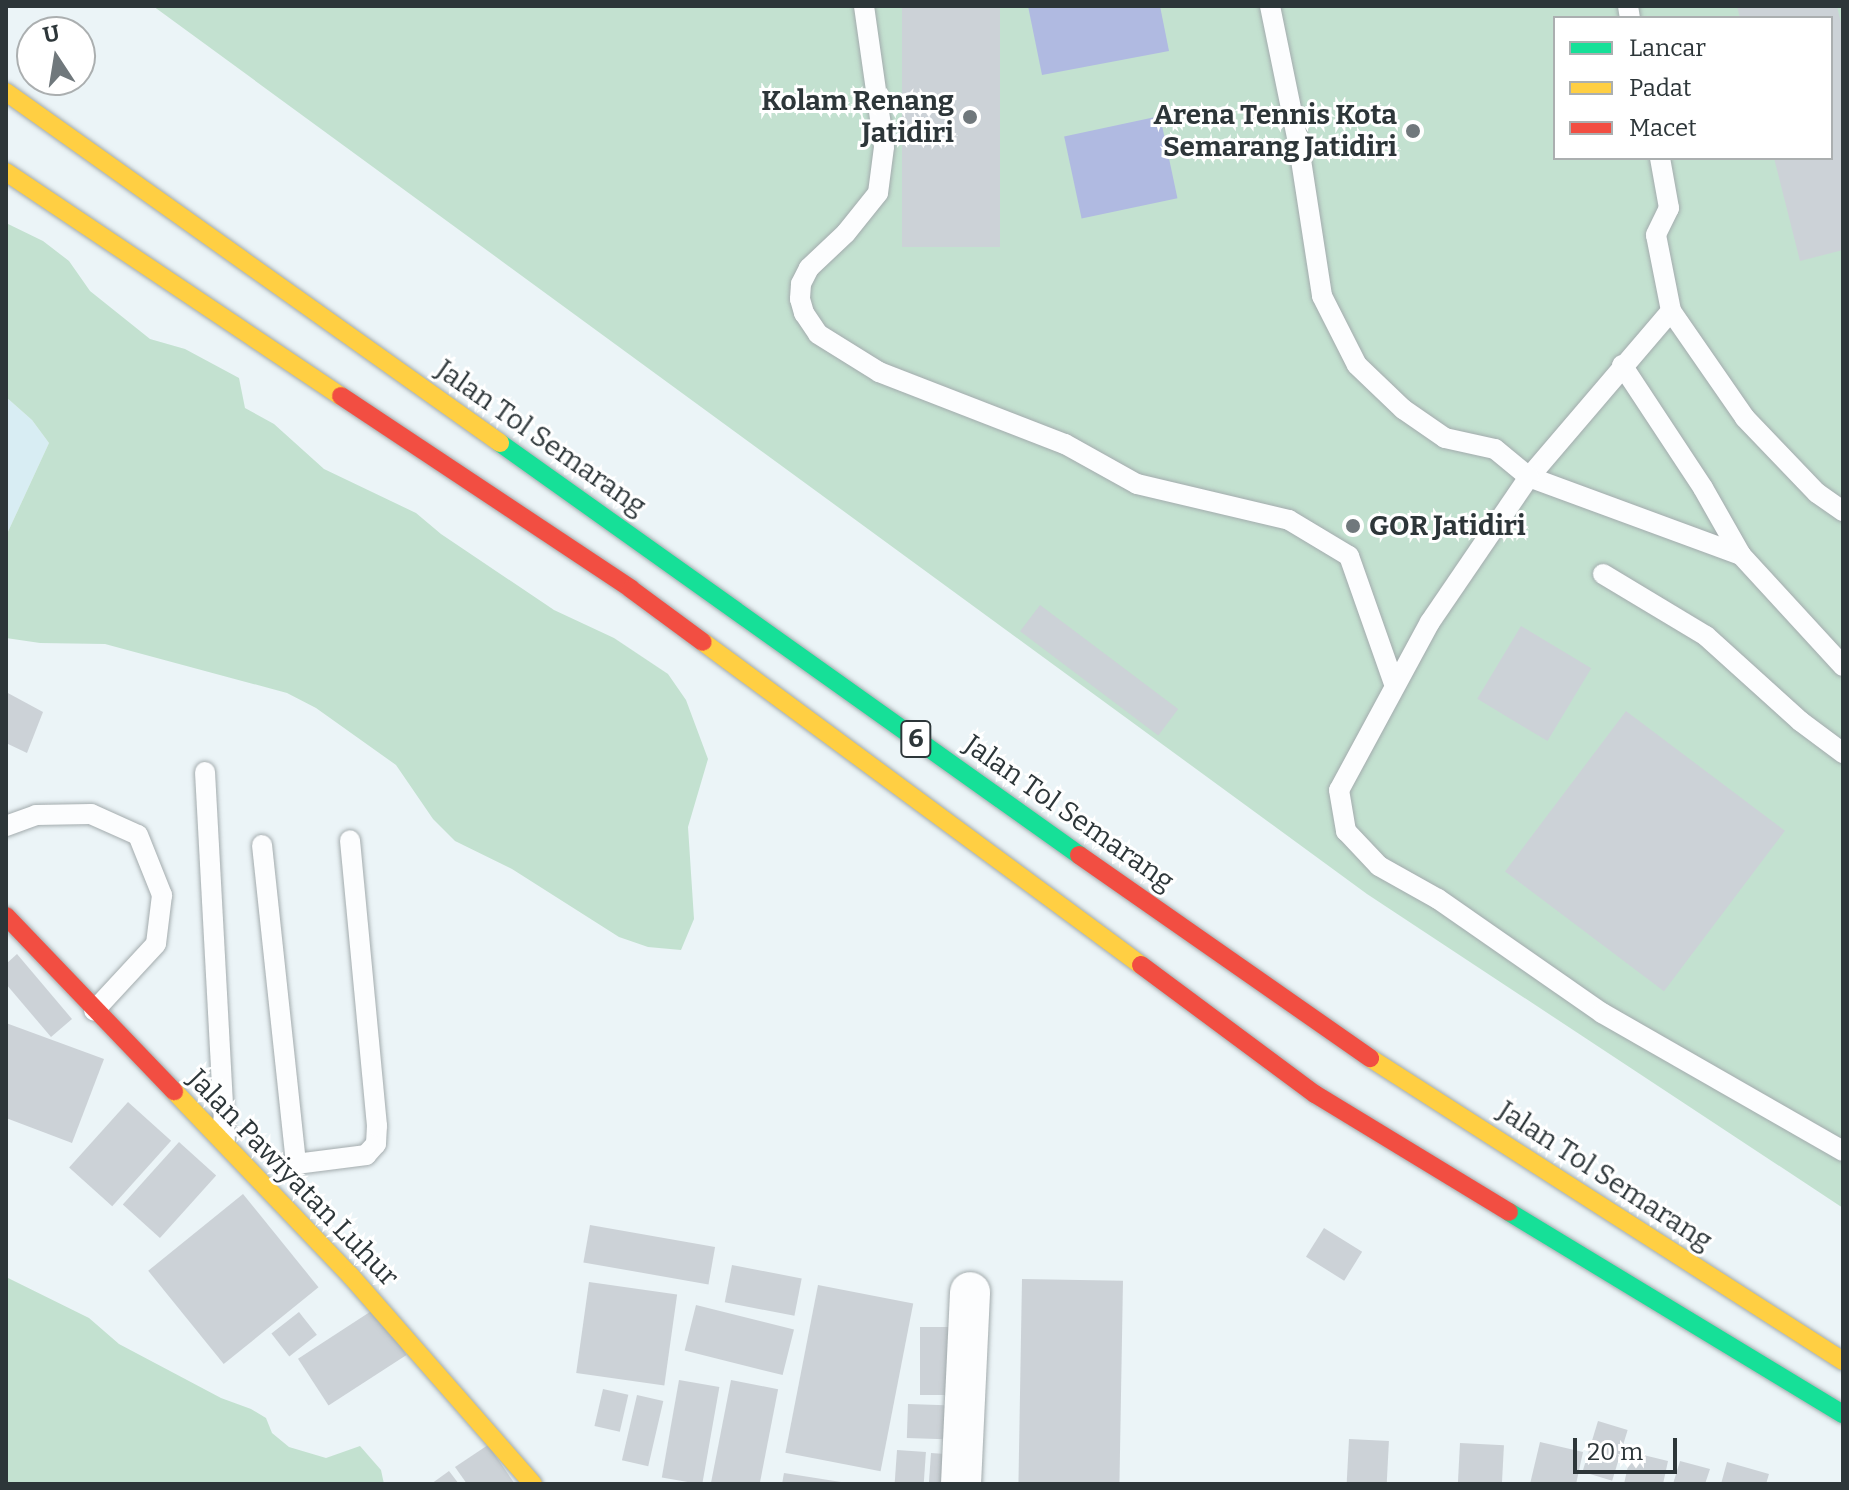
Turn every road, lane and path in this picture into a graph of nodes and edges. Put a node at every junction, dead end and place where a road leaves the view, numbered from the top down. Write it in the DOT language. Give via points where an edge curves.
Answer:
graph roads {
  1 [pos="864,6"];
  2 [pos="1270,6"];
  3 [pos="6,92"];
  4 [pos="1660,160"];
  5 [pos="6,172"];
  6 [pos="1671,311"];
  7 [pos="1622,365"];
  8 [pos="1529,477"];
  9 [pos="1843,511"];
  10 [pos="1741,555"];
  11 [pos="1603,574"];
  12 [pos="1843,666"];
  13 [pos="1394,684"];
  14 [pos="1843,753"];
  15 [pos="205,772"];
  16 [pos="6,826"];
  17 [pos="350,840"];
  18 [pos="262,845"];
  19 [pos="6,916"];
  20 [pos="94,1011"];
  21 [pos="226,1147"];
  22 [pos="1843,1151"];
  23 [pos="296,1164"];
  24 [pos="270,1193"];
  25 [pos="970,1292"];
  26 [pos="1843,1361"];
  27 [pos="1843,1414"];
  28 [pos="533,1484"];
  29 [pos="961,1484"];
  1 -- 13 [label="lane" via="884,147 878,193 809,268 800,299 818,334 879,372 1065,444 1137,484 1289,520 1349,556"];
  2 -- 8 [label="lane" via="1322,296 1357,365 1403,409 1445,438 1495,449"];
  3 -- 26 [label="main road, Jalan Tol Semarang / 6" via="1323,1028"];
  4 -- 6 [label="lane" via="1669,208 1656,235"];
  5 -- 27 [label="main road, 6" via="631,589 1315,1094"];
  6 -- 7 [label="lane"];
  6 -- 9 [label="lane" via="1745,418 1817,493"];
  7 -- 8 [label="lane"];
  7 -- 10 [label="lane"];
  8 -- 10 [label="lane"];
  8 -- 13 [label="lane"];
  10 -- 12 [label="lane"];
  11 -- 14 [label="lane" via="1706,636"];
  13 -- 22 [label="lane" via="1339,790 1346,831 1379,866 1438,899 1602,1013"];
  15 -- 21 [label="lane"];
  16 -- 20 [label="lane" via="36,815 91,814 138,835 162,895 156,944"];
  17 -- 23 [label="lane" via="376,1144 366,1155"];
  18 -- 23 [label="lane"];
  19 -- 20 [label="main road, Jalan Pawiyatan Luhur"];
  20 -- 21 [label="main road, Jalan Pawiyatan Luhur"];
  21 -- 24 [label="main road, Jalan Pawiyatan Luhur"];
  23 -- 24 [label="lane"];
  24 -- 28 [label="main road, Jalan Pawiyatan Luhur" via="350,1275"];
  25 -- 29 [label="street"];
}
